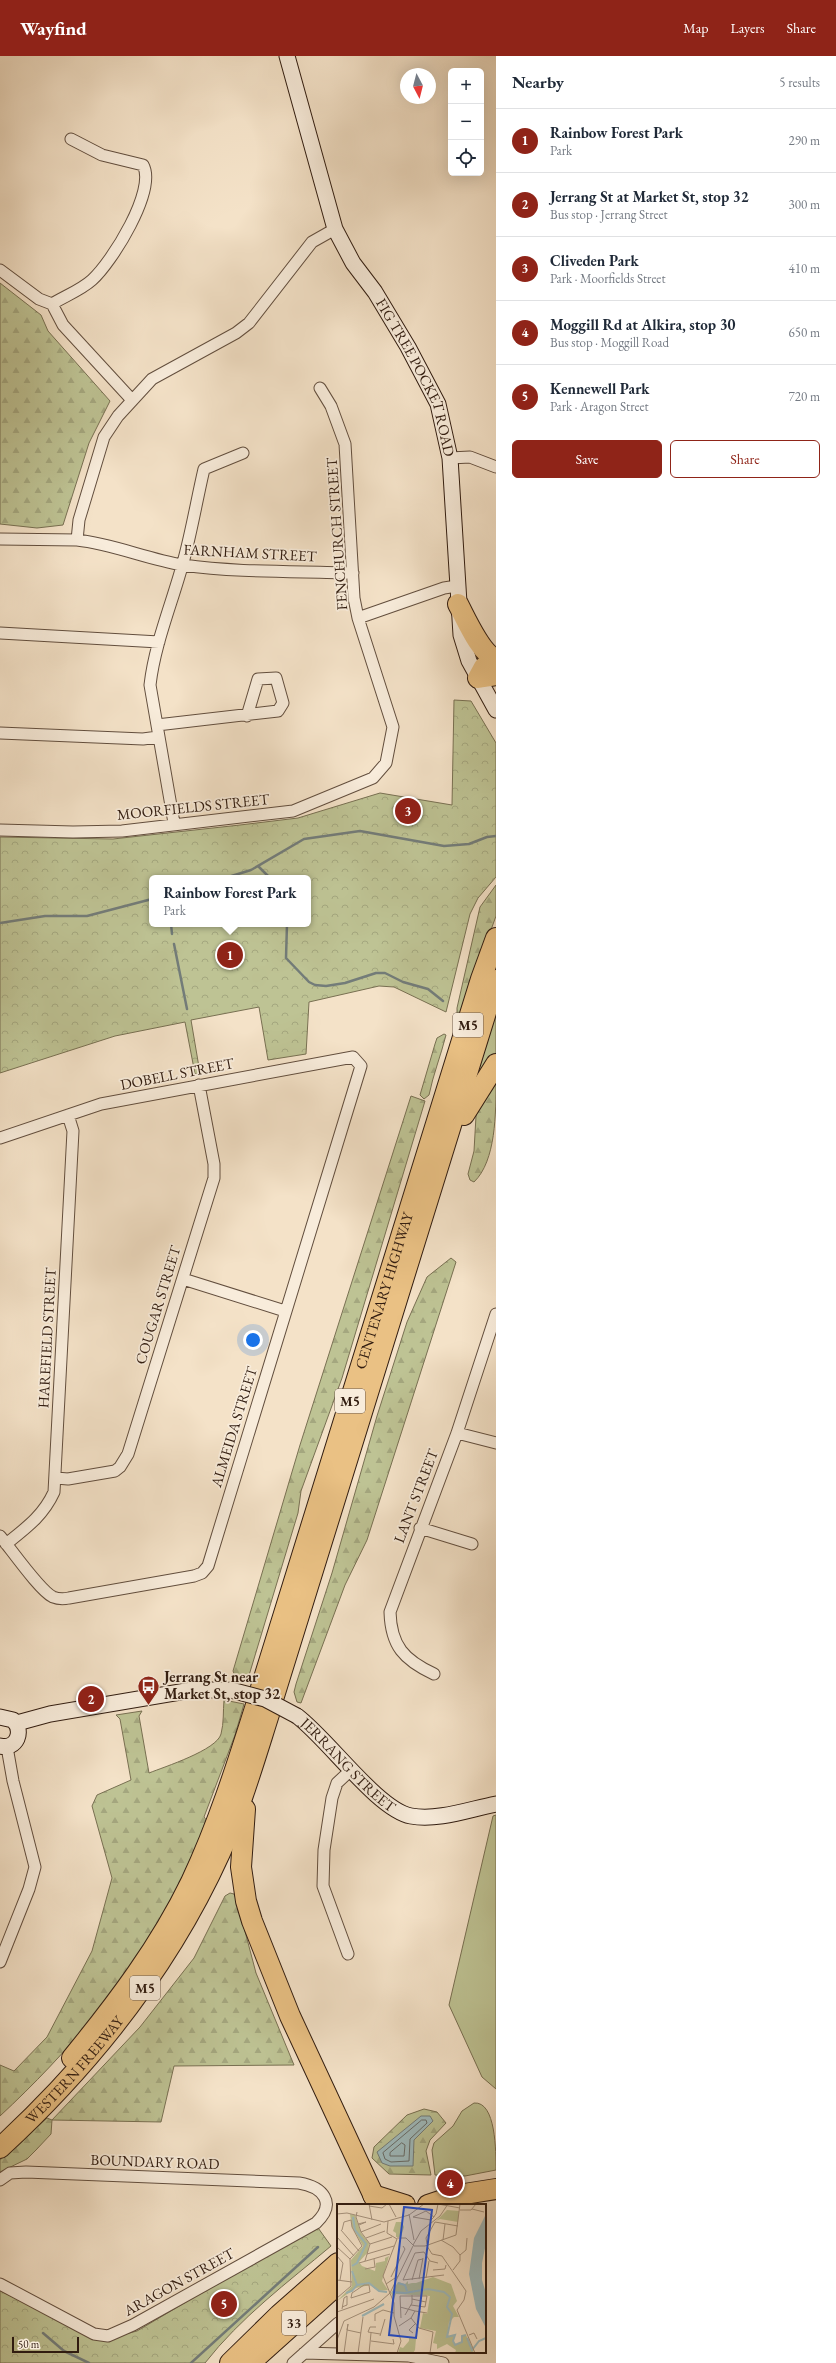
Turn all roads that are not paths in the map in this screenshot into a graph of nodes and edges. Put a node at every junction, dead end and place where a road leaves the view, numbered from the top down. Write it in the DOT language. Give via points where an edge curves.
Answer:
graph roads {
  1 [pos="287,56"];
  2 [pos="71,139"];
  3 [pos="335,229"];
  4 [pos="0,270"];
  5 [pos="52,304"];
  6 [pos="320,388"];
  7 [pos="132,400"];
  8 [pos="243,453"];
  9 [pos="450,458"];
  10 [pos="496,467"];
  11 [pos="0,539"];
  12 [pos="77,540"];
  13 [pos="182,565"];
  14 [pos="353,573"];
  15 [pos="458,595"];
  16 [pos="358,618"];
  17 [pos="0,634"];
  18 [pos="159,642"];
  19 [pos="496,659"];
  20 [pos="496,665"];
  21 [pos="487,677"];
  22 [pos="496,710"];
  23 [pos="247,716"];
  24 [pos="157,726"];
  25 [pos="0,733"];
  26 [pos="158,737"];
  27 [pos="380,771"];
  28 [pos="174,823"];
  29 [pos="0,830"];
  30 [pos="496,938"];
  31 [pos="496,980"];
  32 [pos="496,1064"];
  33 [pos="361,1066"];
  34 [pos="199,1085"];
  35 [pos="68,1115"];
  36 [pos="0,1138"];
  37 [pos="428,1200"];
  38 [pos="183,1279"];
  39 [pos="285,1312"];
  40 [pos="496,1314"];
  41 [pos="491,1342"];
  42 [pos="457,1433"];
  43 [pos="496,1443"];
  44 [pos="56,1478"];
  45 [pos="420,1528"];
  46 [pos="3,1540"];
  47 [pos="472,1544"];
  48 [pos="434,1674"];
  49 [pos="265,1701"];
  50 [pos="0,1717"];
  51 [pos="17,1723"];
  52 [pos="4,1746"];
  53 [pos="352,1769"];
  54 [pos="235,1794"];
  55 [pos="496,1804"];
  56 [pos="348,1954"];
  57 [pos="0,1962"];
  58 [pos="0,2130"];
  59 [pos="0,2148"];
  60 [pos="0,2180"];
  61 [pos="299,2183"];
  62 [pos="496,2188"];
  63 [pos="375,2200"];
  64 [pos="496,2200"];
  65 [pos="399,2204"];
  66 [pos="431,2204"];
  67 [pos="482,2204"];
  68 [pos="337,2263"];
  69 [pos="0,2284"];
  70 [pos="337,2285"];
  71 [pos="337,2325"];
  72 [pos="304,2354"];
  73 [pos="230,2363"];
  74 [pos="250,2363"];
  75 [pos="293,2363"];
  76 [pos="443,2363"];
  1 -- 3 [label="main road, FIG TREE POCKET ROAD"];
  2 -- 5 [label="street" via="102,155 143,165 147,171 146,182 130,228 109,262 91,282"];
  3 -- 7 [label="street" via="312,242 240,330 152,379"];
  3 -- 9 [label="main road, FIG TREE POCKET ROAD" via="353,263 375,292 408,347 438,404"];
  4 -- 5 [label="street" via="39,299"];
  5 -- 7 [label="street" via="63,325"];
  6 -- 14 [label="street, FENCHURCH STREET" via="331,406 345,444"];
  7 -- 12 [label="street" via="104,437 79,520"];
  8 -- 13 [label="street" via="204,470"];
  9 -- 10 [label="street" via="470,457"];
  9 -- 15 [label="main road, FIG TREE POCKET ROAD"];
  11 -- 12 [label="street, FARNHAM STREET"];
  12 -- 13 [label="street, FARNHAM STREET"];
  13 -- 14 [label="street, FARNHAM STREET"];
  13 -- 18 [label="street"];
  14 -- 16 [label="street, FENCHURCH STREET"];
  15 -- 16 [label="street" via="444,588"];
  15 -- 19 [label="highway" via="483,648"];
  15 -- 21 [label="main road, FIG TREE POCKET ROAD" via="463,645"];
  16 -- 27 [label="street, FENCHURCH STREET" via="393,727 386,763"];
  17 -- 18 [label="street"];
  18 -- 24 [label="street" via="150,685"];
  20 -- 21 [label="highway" via="484,668"];
  21 -- 22 [label="main road, FIG TREE POCKET ROAD"];
  23 -- 24 [label="street"];
  24 -- 26 [label="street"];
  25 -- 26 [label="street" via="143,739"];
  26 -- 28 [label="street"];
  27 -- 28 [label="street, MOORFIELDS STREET" via="373,778 293,811"];
  28 -- 29 [label="street, MOORFIELDS STREET" via="115,831"];
  30 -- 49 [label="highway, CENTENARY HIGHWAY / M5"];
  31 -- 37 [label="highway, CENTENARY HIGHWAY / M5"];
  32 -- 37 [label="highway" via="464,1116"];
  33 -- 34 [label="street, DOBELL STREET" via="353,1057"];
  33 -- 39 [label="street, ALMEIDA STREET"];
  34 -- 35 [label="street, DOBELL STREET" via="102,1103"];
  34 -- 38 [label="street, COUGAR STREET" via="214,1164 214,1178"];
  35 -- 36 [label="street, DOBELL STREET"];
  35 -- 44 [label="street, HAREFIELD STREET" via="73,1131"];
  37 -- 49 [label="highway, CENTENARY HIGHWAY / M5"];
  38 -- 39 [label="street"];
  38 -- 44 [label="street, COUGAR STREET" via="126,1458 115,1471 68,1479"];
  39 -- 46 [label="street, ALMEIDA STREET" via="208,1566 202,1573 69,1598 54,1598"];
  40 -- 41 [label="street, LANT STREET"];
  41 -- 42 [label="street, LANT STREET"];
  42 -- 43 [label="street"];
  42 -- 45 [label="street, LANT STREET"];
  44 -- 46 [label="street, HAREFIELD STREET" via="48,1506 33,1524"];
  45 -- 47 [label="street"];
  45 -- 48 [label="street, LANT STREET" via="390,1612 391,1624 393,1638 400,1649 414,1664"];
  49 -- 54 [label="highway, CENTENARY HIGHWAY / M5"];
  50 -- 51 [label="main road" via="9,1717"];
  51 -- 52 [label="main road" via="17,1739"];
  51 -- 53 [label="main road, JERRANG STREET, bridge" via="50,1714 192,1690 231,1690 265,1699 297,1716"];
  52 -- 57 [label="street" via="35,1867"];
  53 -- 55 [label="main road, JERRANG STREET" via="390,1807 411,1816 438,1815"];
  53 -- 56 [label="street" via="337,1783 332,1798 324,1850 323,1886"];
  54 -- 58 [label="highway, WESTERN FREEWAY / M5" via="190,1883 138,1972 116,2004 69,2061"];
  54 -- 59 [label="highway, WESTERN FREEWAY / M5" via="205,1885 176,1940 143,1990 75,2075"];
  54 -- 63 [label="highway" via="245,1815 241,1867 252,1921 290,2016"];
  60 -- 61 [label="street, BOUNDARY ROAD" via="10,2173"];
  61 -- 69 [label="street, ARAGON STREET" via="319,2189 326,2197 325,2210 316,2223 134,2325 113,2334 94,2334"];
  62 -- 66 [label="highway"];
  63 -- 65 [label="highway"];
  64 -- 67 [label="highway"];
  68 -- 73 [label="highway, 33" via="278,2315"];
  70 -- 74 [label="highway, 33"];
  71 -- 72 [label="street"];
  72 -- 75 [label="street"];
  72 -- 76 [label="street" via="409,2356"];
}
